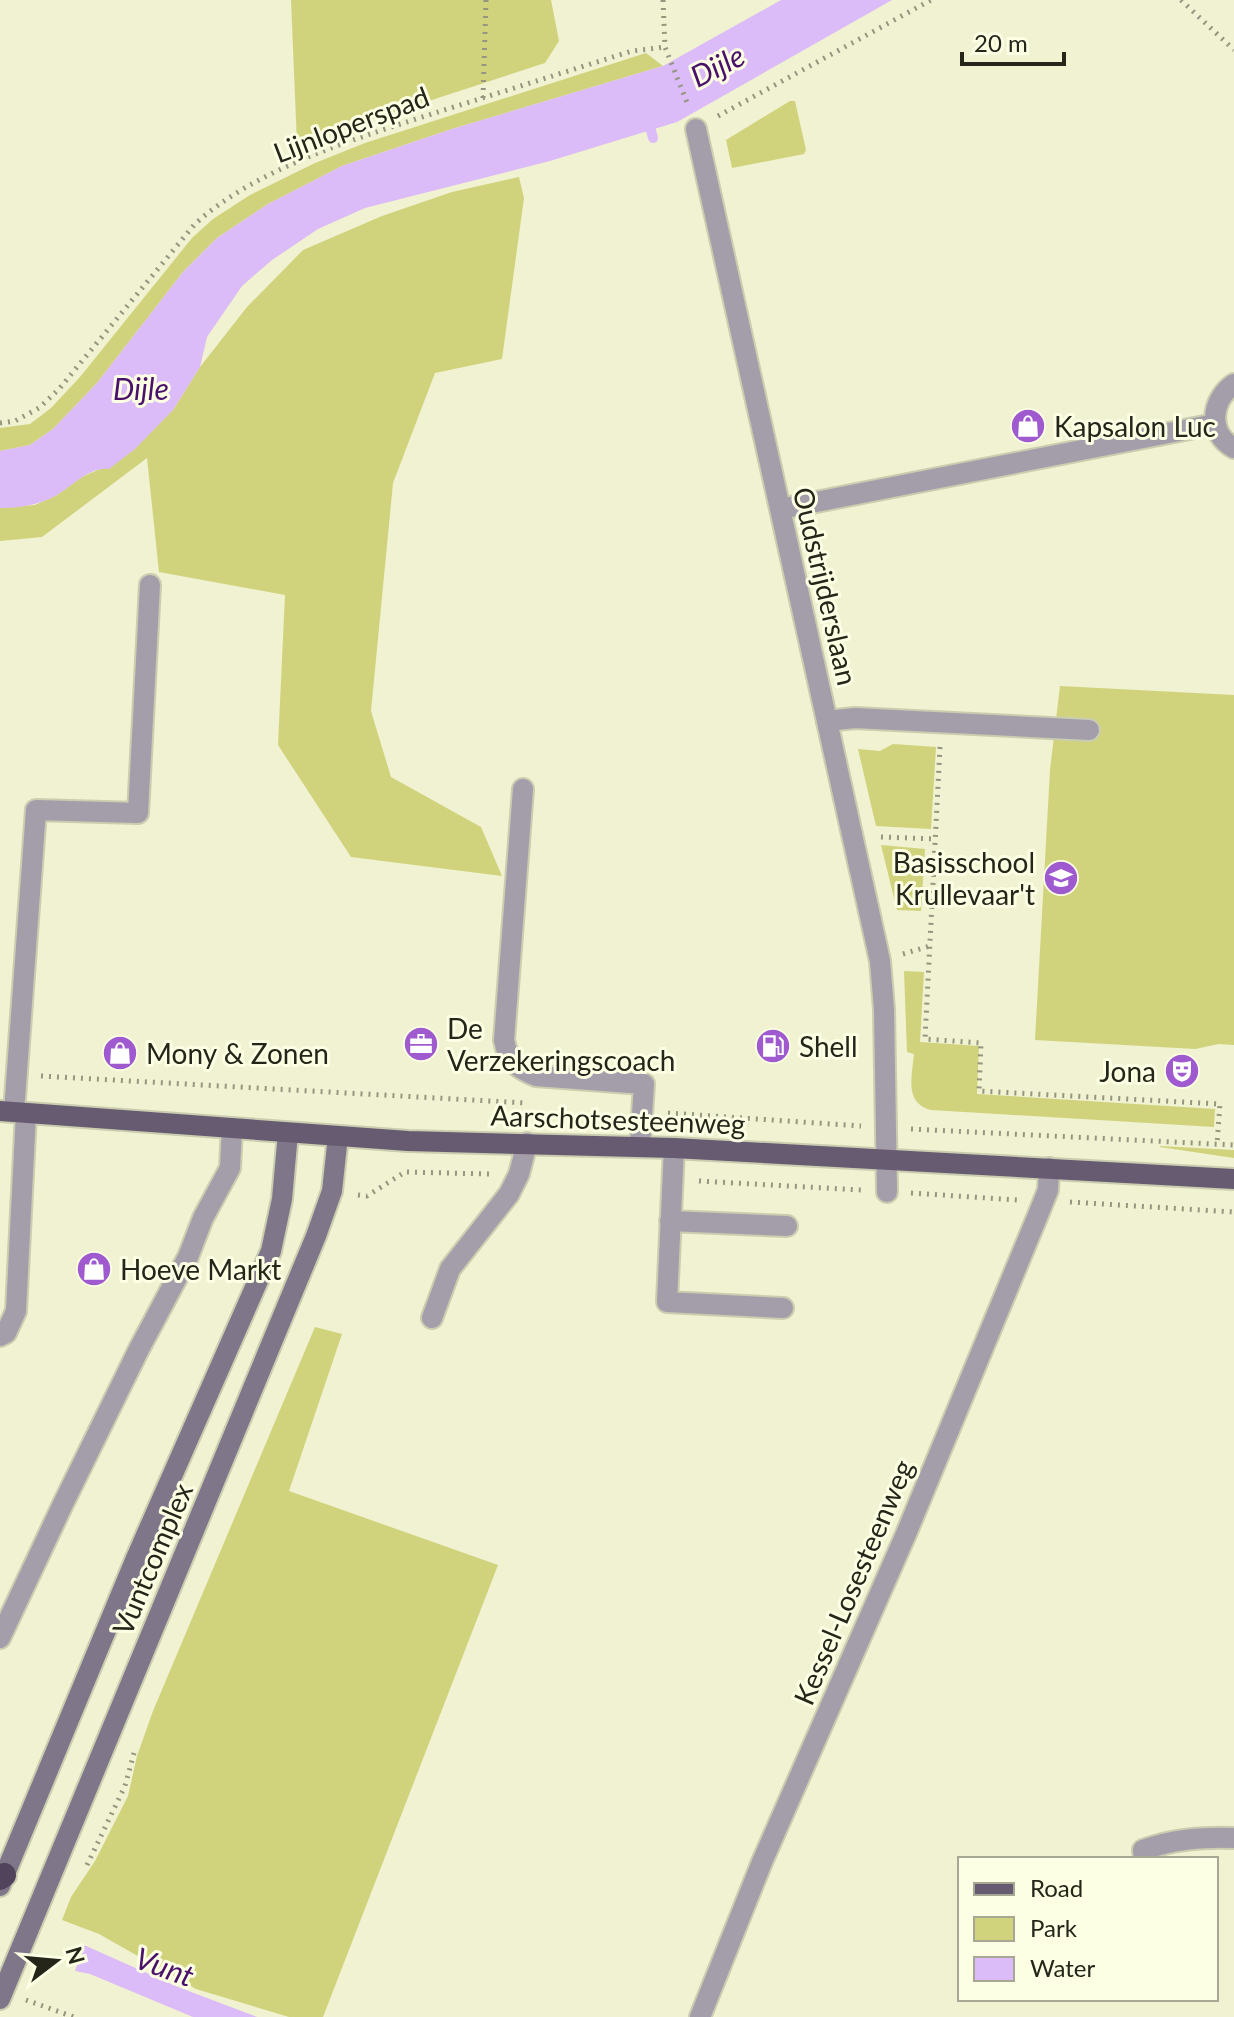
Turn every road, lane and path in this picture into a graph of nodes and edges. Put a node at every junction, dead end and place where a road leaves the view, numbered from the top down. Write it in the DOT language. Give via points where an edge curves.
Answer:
graph roads {
  1 [pos="486,0"];
  2 [pos="663,0"];
  3 [pos="931,0"];
  4 [pos="1181,0"];
  5 [pos="665,47"];
  6 [pos="1234,50"];
  7 [pos="483,98"];
  8 [pos="696,129"];
  9 [pos="1234,384"];
  10 [pos="0,423"];
  11 [pos="1215,424"];
  12 [pos="1234,448"];
  13 [pos="780,509"];
  14 [pos="150,585"];
  15 [pos="827,721"];
  16 [pos="942,722"];
  17 [pos="1089,730"];
  18 [pos="523,789"];
  19 [pos="852,835"];
  20 [pos="936,839"];
  21 [pos="930,946"];
  22 [pos="902,955"];
  23 [pos="16,1074"];
  24 [pos="538,1104"];
  25 [pos="13,1112"];
  26 [pos="642,1112"];
  27 [pos="831,1124"];
  28 [pos="232,1128"];
  29 [pos="933,1130"];
  30 [pos="288,1133"];
  31 [pos="338,1136"];
  32 [pos="527,1143"];
  33 [pos="1217,1144"];
  34 [pos="1234,1145"];
  35 [pos="640,1146"];
  36 [pos="674,1148"];
  37 [pos="886,1160"];
  38 [pos="1049,1168"];
  39 [pos="492,1174"];
  40 [pos="1234,1179"];
  41 [pos="887,1192"];
  42 [pos="367,1196"];
  43 [pos="1007,1199"];
  44 [pos="1066,1202"];
  45 [pos="1234,1212"];
  46 [pos="670,1221"];
  47 [pos="787,1226"];
  48 [pos="783,1308"];
  49 [pos="432,1318"];
  50 [pos="0,1336"];
  51 [pos="0,1638"];
  52 [pos="1234,1838"];
  53 [pos="1144,1857"];
  54 [pos="1,1880"];
  55 [pos="3,1993"];
  56 [pos="74,2017"];
  57 [pos="700,2017"];
  1 -- 7 [label="path"];
  2 -- 5 [label="path"];
  3 -- 8 [label="path"];
  4 -- 6 [label="path"];
  5 -- 7 [label="path, Lijnloperspad" via="632,51"];
  5 -- 8 [label="path"];
  7 -- 10 [label="path, Lijnloperspad" via="326,150 210,211 59,389 39,408"];
  8 -- 13 [label="street, Oudstrijderslaan"];
  9 -- 11 [label="street" via="1218,400"];
  11 -- 12 [label="street"];
  11 -- 13 [label="street"];
  13 -- 15 [label="street, Oudstrijderslaan"];
  14 -- 23 [label="street" via="138,813 36,810"];
  15 -- 16 [label="street"];
  15 -- 19 [label="street, Oudstrijderslaan"];
  16 -- 17 [label="street"];
  16 -- 20 [label="path"];
  18 -- 26 [label="street" via="504,1040 507,1057 536,1076 644,1084"];
  19 -- 20 [label="path"];
  19 -- 37 [label="street, Oudstrijderslaan" via="883,984"];
  20 -- 21 [label="path"];
  21 -- 22 [label="path"];
  21 -- 33 [label="path" via="925,1039 981,1043 979,1091 1220,1104"];
  23 -- 24 [label="path"];
  23 -- 25 [label="street"];
  25 -- 28 [label="main road, Aarschotsesteenweg"];
  25 -- 50 [label="street" via="16,1311"];
  26 -- 27 [label="path"];
  26 -- 35 [label="street"];
  28 -- 30 [label="main road, Aarschotsesteenweg"];
  28 -- 51 [label="street" via="230,1168"];
  29 -- 33 [label="path"];
  30 -- 31 [label="main road, Aarschotsesteenweg"];
  30 -- 54 [label="main road, Vuntcomplex" via="271,1251"];
  31 -- 32 [label="main road, Aarschotsesteenweg"];
  31 -- 55 [label="main road, Vuntcomplex" via="332,1191 316,1236"];
  32 -- 35 [label="main road, Aarschotsesteenweg"];
  32 -- 49 [label="street" via="509,1194 450,1269"];
  33 -- 34 [label="path"];
  35 -- 36 [label="main road, Aarschotsesteenweg"];
  36 -- 37 [label="main road, Aarschotsesteenweg"];
  36 -- 46 [label="street"];
  37 -- 38 [label="main road, Aarschotsesteenweg"];
  37 -- 41 [label="street, Oudstrijderslaan"];
  38 -- 40 [label="main road, Aarschotsesteenweg"];
  38 -- 57 [label="street, Kessel-Losesteenweg" via="1048,1190 1038,1215"];
  39 -- 42 [label="path" via="405,1172"];
  41 -- 43 [label="path"];
  44 -- 45 [label="path"];
  46 -- 47 [label="street"];
  46 -- 48 [label="street" via="667,1302"];
  52 -- 53 [label="street" via="1196,1837 1160,1844 1143,1850"];
  55 -- 56 [label="path"];
}
